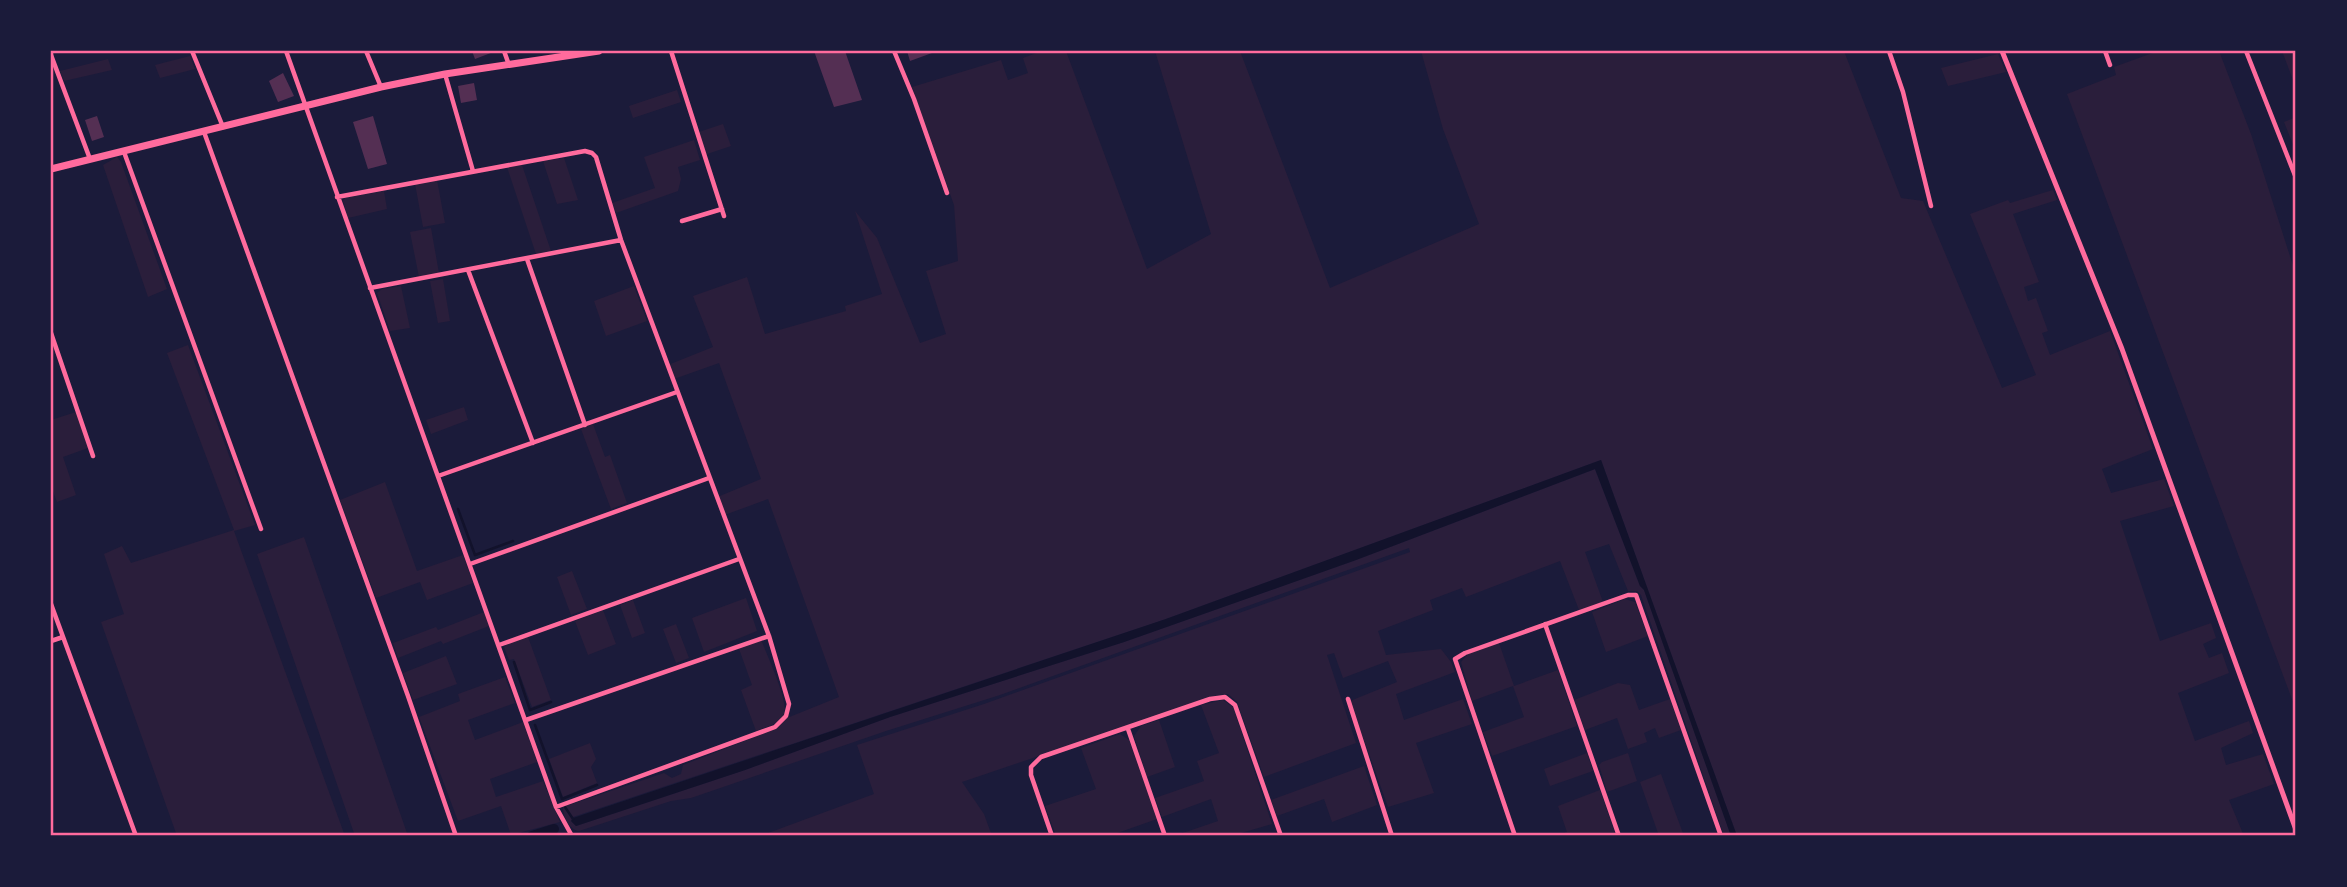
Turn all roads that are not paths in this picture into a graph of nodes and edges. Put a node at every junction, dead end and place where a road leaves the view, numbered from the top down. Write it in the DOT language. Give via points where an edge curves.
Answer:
graph roads {
  1 [pos="192,51"];
  2 [pos="286,51"];
  3 [pos="366,51"];
  4 [pos="504,51"];
  5 [pos="599,51"];
  6 [pos="671,51"];
  7 [pos="894,51"];
  8 [pos="1889,51"];
  9 [pos="2002,51"];
  10 [pos="2105,51"];
  11 [pos="2246,51"];
  12 [pos="51,55"];
  13 [pos="2110,65"];
  14 [pos="509,66"];
  15 [pos="445,74"];
  16 [pos="381,87"];
  17 [pos="306,106"];
  18 [pos="223,127"];
  19 [pos="204,131"];
  20 [pos="124,152"];
  21 [pos="90,159"];
  22 [pos="51,169"];
  23 [pos="473,171"];
  24 [pos="2296,178"];
  25 [pos="947,193"];
  26 [pos="337,197"];
  27 [pos="1931,206"];
  28 [pos="722,209"];
  29 [pos="724,216"];
  30 [pos="682,221"];
  31 [pos="621,240"];
  32 [pos="527,259"];
  33 [pos="468,270"];
  34 [pos="370,288"];
  35 [pos="51,333"];
  36 [pos="677,392"];
  37 [pos="585,425"];
  38 [pos="533,443"];
  39 [pos="93,456"];
  40 [pos="438,476"];
  41 [pos="709,478"];
  42 [pos="261,529"];
  43 [pos="739,559"];
  44 [pos="470,564"];
  45 [pos="51,604"];
  46 [pos="1545,624"];
  47 [pos="769,636"];
  48 [pos="63,637"];
  49 [pos="51,641"];
  50 [pos="499,645"];
  51 [pos="1348,699"];
  52 [pos="526,720"];
  53 [pos="1128,729"];
  54 [pos="556,807"];
  55 [pos="2296,830"];
  56 [pos="136,836"];
  57 [pos="456,836"];
  58 [pos="572,836"];
  59 [pos="1052,836"];
  60 [pos="1165,836"];
  61 [pos="1281,836"];
  62 [pos="1392,836"];
  63 [pos="1515,836"];
  64 [pos="1619,836"];
  65 [pos="1721,836"];
  1 -- 18 [label="street"];
  2 -- 17 [label="street"];
  3 -- 16 [label="street"];
  4 -- 14 [label="street"];
  5 -- 14 [label="main road"];
  6 -- 28 [label="street"];
  7 -- 25 [label="street"];
  8 -- 27 [label="street"];
  9 -- 55 [label="street" via="2126,361"];
  10 -- 13 [label="street"];
  11 -- 24 [label="street"];
  12 -- 21 [label="street"];
  14 -- 15 [label="main road"];
  15 -- 16 [label="main road"];
  15 -- 23 [label="street"];
  16 -- 17 [label="main road"];
  17 -- 18 [label="main road"];
  17 -- 26 [label="street"];
  18 -- 19 [label="main road"];
  19 -- 20 [label="main road"];
  19 -- 57 [label="street"];
  20 -- 21 [label="main road"];
  20 -- 42 [label="street"];
  21 -- 22 [label="main road"];
  23 -- 26 [label="street"];
  23 -- 31 [label="street" via="592,153"];
  26 -- 34 [label="street"];
  28 -- 29 [label="street"];
  28 -- 30 [label="street"];
  31 -- 32 [label="street"];
  31 -- 36 [label="street"];
  32 -- 33 [label="street"];
  32 -- 37 [label="street"];
  33 -- 34 [label="street"];
  33 -- 38 [label="street"];
  34 -- 40 [label="street"];
  35 -- 39 [label="street"];
  36 -- 37 [label="street"];
  36 -- 41 [label="street"];
  37 -- 38 [label="street"];
  38 -- 40 [label="street"];
  40 -- 44 [label="street"];
  41 -- 43 [label="street"];
  41 -- 44 [label="street"];
  43 -- 47 [label="street"];
  43 -- 50 [label="street"];
  44 -- 50 [label="street"];
  45 -- 48 [label="street"];
  46 -- 63 [label="street" via="1455,659"];
  46 -- 64 [label="street"];
  46 -- 65 [label="street" via="1636,595"];
  47 -- 52 [label="street"];
  47 -- 54 [label="street" via="789,704 786,716 775,727"];
  48 -- 49 [label="street"];
  48 -- 56 [label="street"];
  50 -- 52 [label="street"];
  51 -- 62 [label="street"];
  52 -- 54 [label="street"];
  53 -- 59 [label="street" via="1041,757 1031,766"];
  53 -- 60 [label="street"];
  53 -- 61 [label="street" via="1225,697 1235,705"];
  54 -- 58 [label="street"];
}
